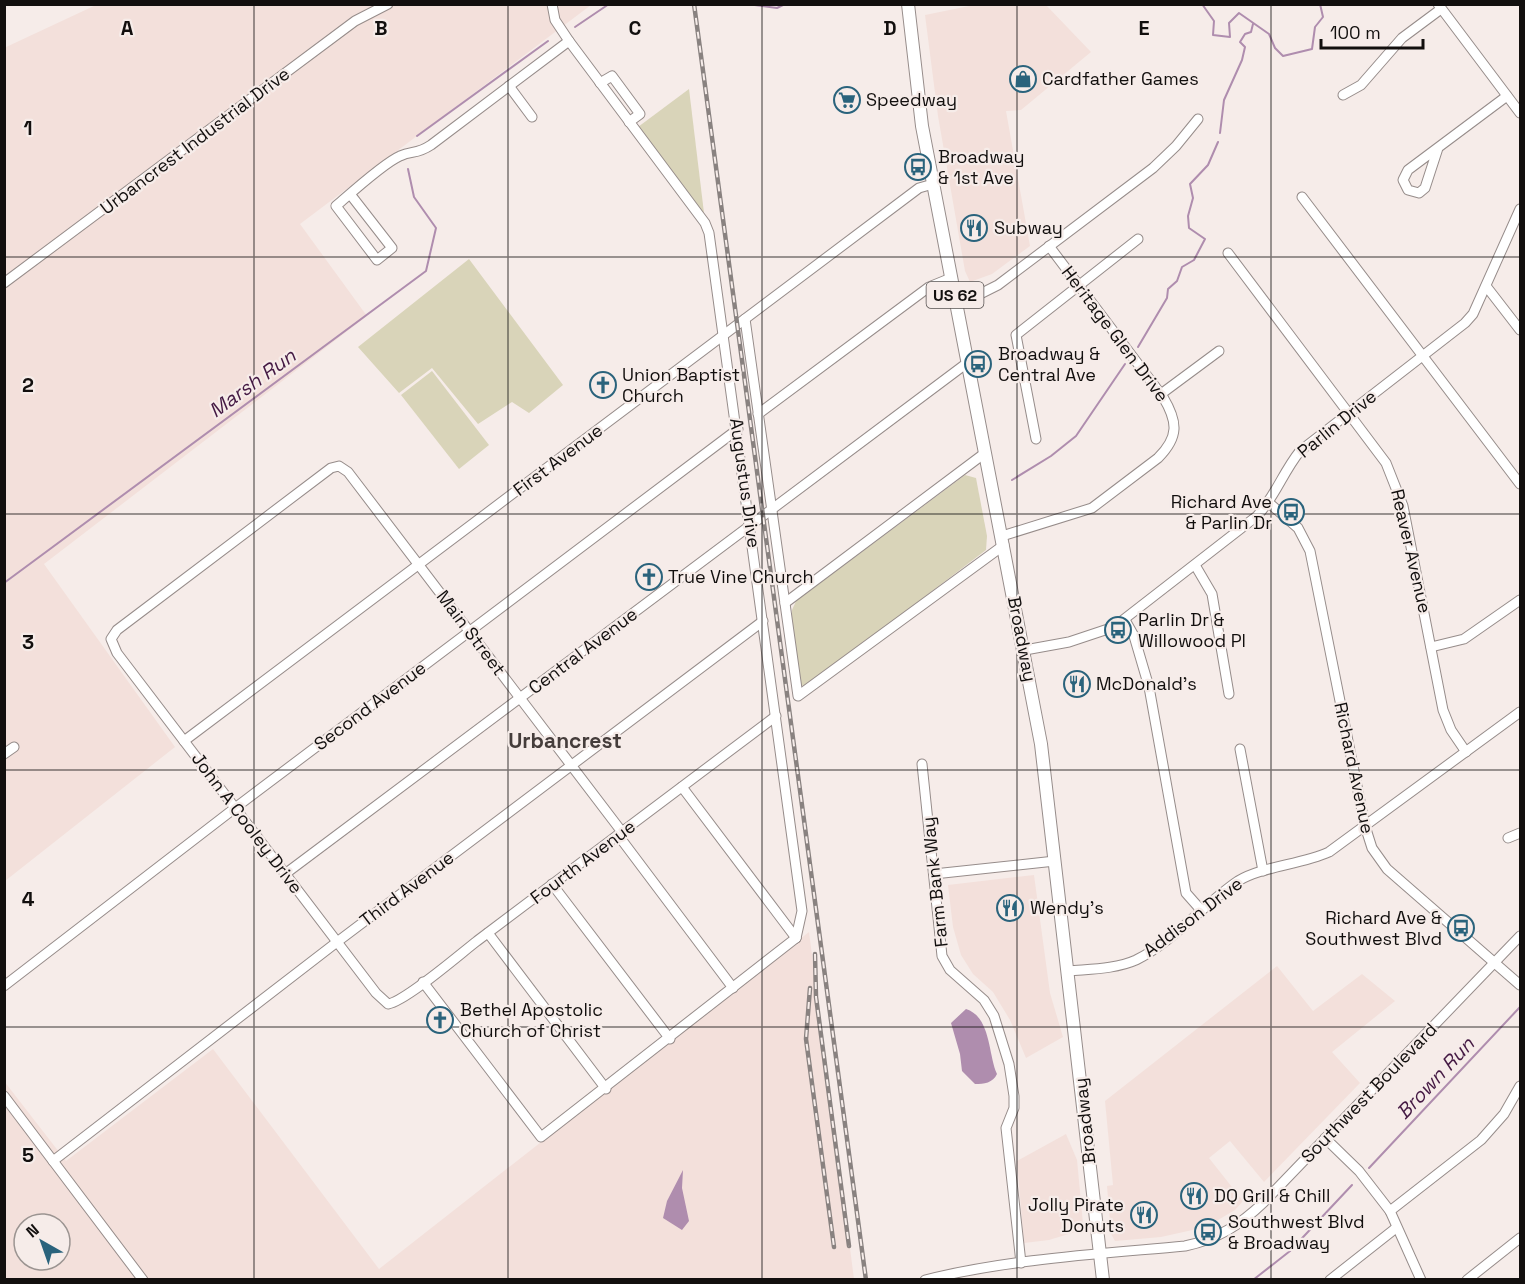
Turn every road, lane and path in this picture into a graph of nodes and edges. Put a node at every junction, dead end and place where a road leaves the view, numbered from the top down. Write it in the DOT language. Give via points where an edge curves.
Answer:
graph roads {
  1 [pos="388,4"];
  2 [pos="552,4"];
  3 [pos="908,4"];
  4 [pos="1440,7"];
  5 [pos="569,41"];
  6 [pos="600,83"];
  7 [pos="509,86"];
  8 [pos="1343,95"];
  9 [pos="1507,96"];
  10 [pos="1521,113"];
  11 [pos="532,117"];
  12 [pos="1198,119"];
  13 [pos="629,122"];
  14 [pos="1438,148"];
  15 [pos="933,184"];
  16 [pos="350,194"];
  17 [pos="1302,196"];
  18 [pos="1521,209"];
  19 [pos="1138,239"];
  20 [pos="1049,246"];
  21 [pos="1228,253"];
  22 [pos="951,278"];
  23 [pos="4,283"];
  24 [pos="1078,285"];
  25 [pos="1486,286"];
  26 [pos="956,299"];
  27 [pos="745,319"];
  28 [pos="1521,330"];
  29 [pos="723,336"];
  30 [pos="1219,351"];
  31 [pos="1424,357"];
  32 [pos="967,363"];
  33 [pos="1161,394"];
  34 [pos="1349,413"];
  35 [pos="758,414"];
  36 [pos="738,429"];
  37 [pos="1036,440"];
  38 [pos="985,453"];
  39 [pos="1521,484"];
  40 [pos="1269,503"];
  41 [pos="771,509"];
  42 [pos="751,524"];
  43 [pos="1003,541"];
  44 [pos="419,564"];
  45 [pos="1195,565"];
  46 [pos="1521,600"];
  47 [pos="785,603"];
  48 [pos="1125,620"];
  49 [pos="763,621"];
  50 [pos="470,631"];
  51 [pos="111,639"];
  52 [pos="1431,647"];
  53 [pos="1025,650"];
  54 [pos="1229,694"];
  55 [pos="520,698"];
  56 [pos="1521,712"];
  57 [pos="776,716"];
  58 [pos="184,741"];
  59 [pos="14,747"];
  60 [pos="1240,749"];
  61 [pos="1466,752"];
  62 [pos="4,754"];
  63 [pos="922,764"];
  64 [pos="571,765"];
  65 [pos="682,787"];
  66 [pos="235,808"];
  67 [pos="1365,826"];
  68 [pos="1521,833"];
  69 [pos="620,834"];
  70 [pos="1508,838"];
  71 [pos="1055,861"];
  72 [pos="1263,871"];
  73 [pos="285,874"];
  74 [pos="934,874"];
  75 [pos="552,884"];
  76 [pos="1201,910"];
  77 [pos="488,933"];
  78 [pos="1521,936"];
  79 [pos="796,938"];
  80 [pos="337,942"];
  81 [pos="1494,962"];
  82 [pos="1069,971"];
  83 [pos="423,982"];
  84 [pos="1521,985"];
  85 [pos="4,986"];
  86 [pos="733,988"];
  87 [pos="388,1004"];
  88 [pos="670,1039"];
  89 [pos="1521,1086"];
  90 [pos="606,1089"];
  91 [pos="4,1096"];
  92 [pos="1325,1138"];
  93 [pos="53,1161"];
  94 [pos="1390,1211"];
  95 [pos="1396,1228"];
  96 [pos="1521,1238"];
  97 [pos="1100,1253"];
  98 [pos="1021,1263"];
  99 [pos="143,1280"];
  100 [pos="925,1280"];
  101 [pos="1103,1280"];
  102 [pos="1330,1280"];
  103 [pos="1421,1280"];
  104 [pos="1467,1280"];
  1 -- 23 [label="street, Urbancrest Industrial Drive" via="355,21"];
  2 -- 5 [label="street, Augustus Drive" via="555,20"];
  3 -- 15 [label="main road, Broadway / US 62" via="917,96"];
  4 -- 8 [label="street" via="1402,38 1361,85"];
  4 -- 9 [label="street"];
  5 -- 6 [label="street, Augustus Drive"];
  5 -- 7 [label="street"];
  6 -- 13 [label="street, Augustus Drive"];
  6 -- 13 [label="street" via="612,76 640,114"];
  7 -- 11 [label="street"];
  7 -- 16 [label="street" via="431,145 419,153 401,155"];
  9 -- 10 [label="street"];
  9 -- 14 [label="street"];
  12 -- 20 [label="street" via="1162,159"];
  13 -- 29 [label="street, Augustus Drive" via="705,223"];
  14 -- 14 [label="street" via="1404,175 1407,190 1419,193 1425,188"];
  15 -- 22 [label="main road, Broadway / US 62"];
  15 -- 27 [label="street, First Avenue" via="919,188"];
  16 -- 16 [label="street" via="336,206 376,260 392,248"];
  17 -- 31 [label="street"];
  18 -- 25 [label="street, Parlin Drive"];
  19 -- 24 [label="street"];
  20 -- 24 [label="street, Heritage Glen Drive"];
  20 -- 26 [label="street" via="989,291"];
  21 -- 34 [label="street, Reaver Avenue"];
  22 -- 26 [label="main road, Broadway / US 62"];
  22 -- 35 [label="street" via="929,287"];
  24 -- 33 [label="street, Heritage Glen Drive"];
  24 -- 37 [label="street" via="1016,335"];
  25 -- 28 [label="street"];
  25 -- 31 [label="street, Parlin Drive" via="1466,323"];
  26 -- 32 [label="main road, Broadway / US 62"];
  27 -- 29 [label="street, First Avenue"];
  27 -- 35 [label="street"];
  29 -- 36 [label="street, Augustus Drive"];
  29 -- 44 [label="street, First Avenue"];
  30 -- 33 [label="street"];
  31 -- 34 [label="street, Parlin Drive"];
  31 -- 39 [label="street"];
  32 -- 38 [label="main road, Broadway / US 62"];
  32 -- 41 [label="street, Central Avenue"];
  33 -- 43 [label="street, Heritage Glen Drive" via="1175,423 1167,449 1158,458 1092,508"];
  34 -- 40 [label="street, Parlin Drive" via="1300,451"];
  34 -- 52 [label="street, Reaver Avenue" via="1396,483 1404,506"];
  35 -- 41 [label="street"];
  36 -- 42 [label="street, Augustus Drive"];
  36 -- 50 [label="street, Second Avenue"];
  38 -- 43 [label="main road, Broadway / US 62"];
  38 -- 47 [label="street"];
  40 -- 45 [label="street, Parlin Drive"];
  40 -- 67 [label="street, Richard Avenue" via="1298,528 1310,551"];
  41 -- 42 [label="street, Central Avenue"];
  41 -- 47 [label="street"];
  42 -- 49 [label="street, Augustus Drive"];
  42 -- 55 [label="street, Central Avenue"];
  43 -- 47 [label="street" via="798,696"];
  43 -- 53 [label="main road, Broadway / US 62"];
  44 -- 50 [label="street, Main Street"];
  44 -- 51 [label="street, Main Street" via="348,472 339,466 331,468 117,630"];
  44 -- 58 [label="street, First Avenue"];
  45 -- 48 [label="street, Parlin Drive"];
  45 -- 54 [label="street" via="1212,594"];
  46 -- 52 [label="street" via="1464,639"];
  48 -- 53 [label="street, Parlin Drive" via="1084,638"];
  48 -- 76 [label="street" via="1134,636 1149,687 1186,893"];
  49 -- 57 [label="street, Augustus Drive"];
  49 -- 64 [label="street, Third Avenue"];
  50 -- 55 [label="street, Main Street"];
  50 -- 66 [label="street, Second Avenue"];
  51 -- 58 [label="street, John A Cooley Drive" via="117,653"];
  52 -- 61 [label="street, Reaver Avenue" via="1447,721"];
  53 -- 71 [label="main road, Broadway / US 62"];
  55 -- 64 [label="street, Main Street"];
  55 -- 73 [label="street, Central Avenue"];
  56 -- 61 [label="street, Addison Drive"];
  57 -- 65 [label="street, Fourth Avenue"];
  57 -- 79 [label="street, Augustus Drive" via="802,911"];
  58 -- 66 [label="street, John A Cooley Drive"];
  59 -- 62 [label="street"];
  60 -- 72 [label="street"];
  61 -- 67 [label="street, Addison Drive"];
  63 -- 74 [label="street, Farm Bank Way"];
  64 -- 69 [label="street, Main Street"];
  64 -- 80 [label="street, Third Avenue"];
  65 -- 69 [label="street, Fourth Avenue"];
  65 -- 79 [label="street"];
  66 -- 73 [label="street, John A Cooley Drive"];
  66 -- 85 [label="street, Second Avenue"];
  67 -- 72 [label="street, Addison Drive" via="1314,859"];
  67 -- 81 [label="street, Richard Avenue" via="1382,864"];
  68 -- 70 [label="street"];
  69 -- 75 [label="street, Fourth Avenue"];
  69 -- 86 [label="street, Main Street"];
  71 -- 74 [label="street"];
  71 -- 82 [label="main road, Broadway / US 62"];
  72 -- 76 [label="street, Addison Drive" via="1238,881"];
  73 -- 80 [label="street, John A Cooley Drive"];
  74 -- 98 [label="street, Farm Bank Way" via="942,956 950,970 990,1007 1009,1064 1014,1108 1006,1128"];
  75 -- 77 [label="street, Fourth Avenue"];
  75 -- 88 [label="street"];
  76 -- 82 [label="street, Addison Drive" via="1137,959"];
  77 -- 83 [label="street, Fourth Avenue"];
  77 -- 90 [label="street"];
  78 -- 81 [label="street, Southwest Boulevard"];
  79 -- 86 [label="street"];
  80 -- 87 [label="street, John A Cooley Drive"];
  80 -- 93 [label="street, Third Avenue"];
  81 -- 84 [label="street, Richard Avenue"];
  81 -- 92 [label="street, Southwest Boulevard"];
  82 -- 97 [label="main road, Broadway / US 62"];
  83 -- 87 [label="street, Fourth Avenue"];
  83 -- 90 [label="street" via="542,1137"];
  86 -- 88 [label="street"];
  88 -- 90 [label="street"];
  89 -- 94 [label="street" via="1504,1114 1481,1140"];
  91 -- 93 [label="street"];
  92 -- 94 [label="street" via="1359,1171"];
  92 -- 97 [label="street, Southwest Boulevard" via="1247,1218 1217,1237 1185,1246"];
  93 -- 99 [label="street"];
  94 -- 95 [label="street"];
  95 -- 102 [label="street"];
  95 -- 103 [label="street"];
  96 -- 104 [label="street"];
  97 -- 98 [label="street, Southwest Boulevard"];
  97 -- 101 [label="main road, Broadway / US 62"];
  98 -- 100 [label="street, Southwest Boulevard"];
}
